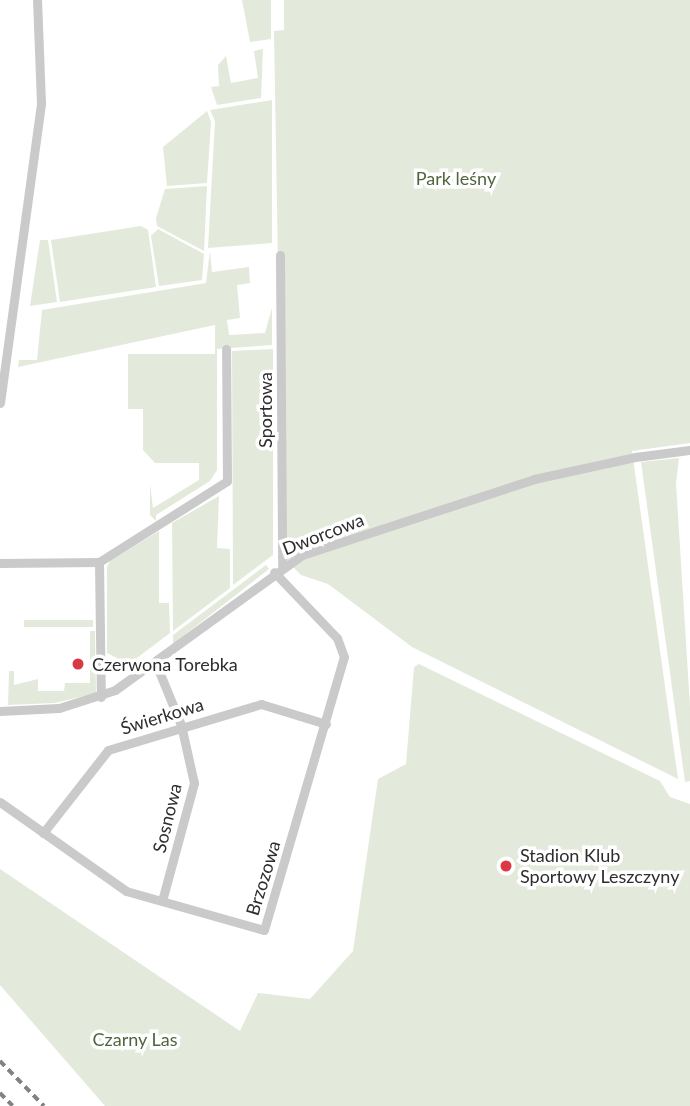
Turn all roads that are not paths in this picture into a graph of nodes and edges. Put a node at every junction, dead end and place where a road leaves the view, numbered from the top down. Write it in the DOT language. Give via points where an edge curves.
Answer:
graph roads {
  1 [pos="37,0"];
  2 [pos="280,254"];
  3 [pos="226,349"];
  4 [pos="0,402"];
  5 [pos="690,450"];
  6 [pos="99,562"];
  7 [pos="0,564"];
  8 [pos="278,569"];
  9 [pos="156,664"];
  10 [pos="101,697"];
  11 [pos="0,711"];
  12 [pos="326,724"];
  13 [pos="181,726"];
  14 [pos="0,802"];
  15 [pos="43,833"];
  16 [pos="162,901"];
  1 -- 4 [label="street" via="41,103"];
  2 -- 8 [label="street, Sportowa"];
  3 -- 6 [label="street" via="227,481"];
  5 -- 8 [label="street, Dworcowa" via="635,457 534,480 346,540"];
  6 -- 7 [label="street"];
  6 -- 10 [label="street"];
  8 -- 9 [label="street, Dworcowa"];
  8 -- 12 [label="street, Brzozowa" via="343,650"];
  9 -- 10 [label="street, Dworcowa"];
  9 -- 13 [label="street, Sosnowa"];
  10 -- 11 [label="street, Dworcowa" via="44,710"];
  12 -- 13 [label="street, Świerkowa" via="261,704"];
  12 -- 16 [label="street, Brzozowa" via="264,929"];
  13 -- 15 [label="street, Świerkowa" via="108,750"];
  13 -- 16 [label="street, Sosnowa" via="194,783"];
  14 -- 15 [label="street, Brzozowa"];
  15 -- 16 [label="street, Brzozowa" via="126,891"];
}
